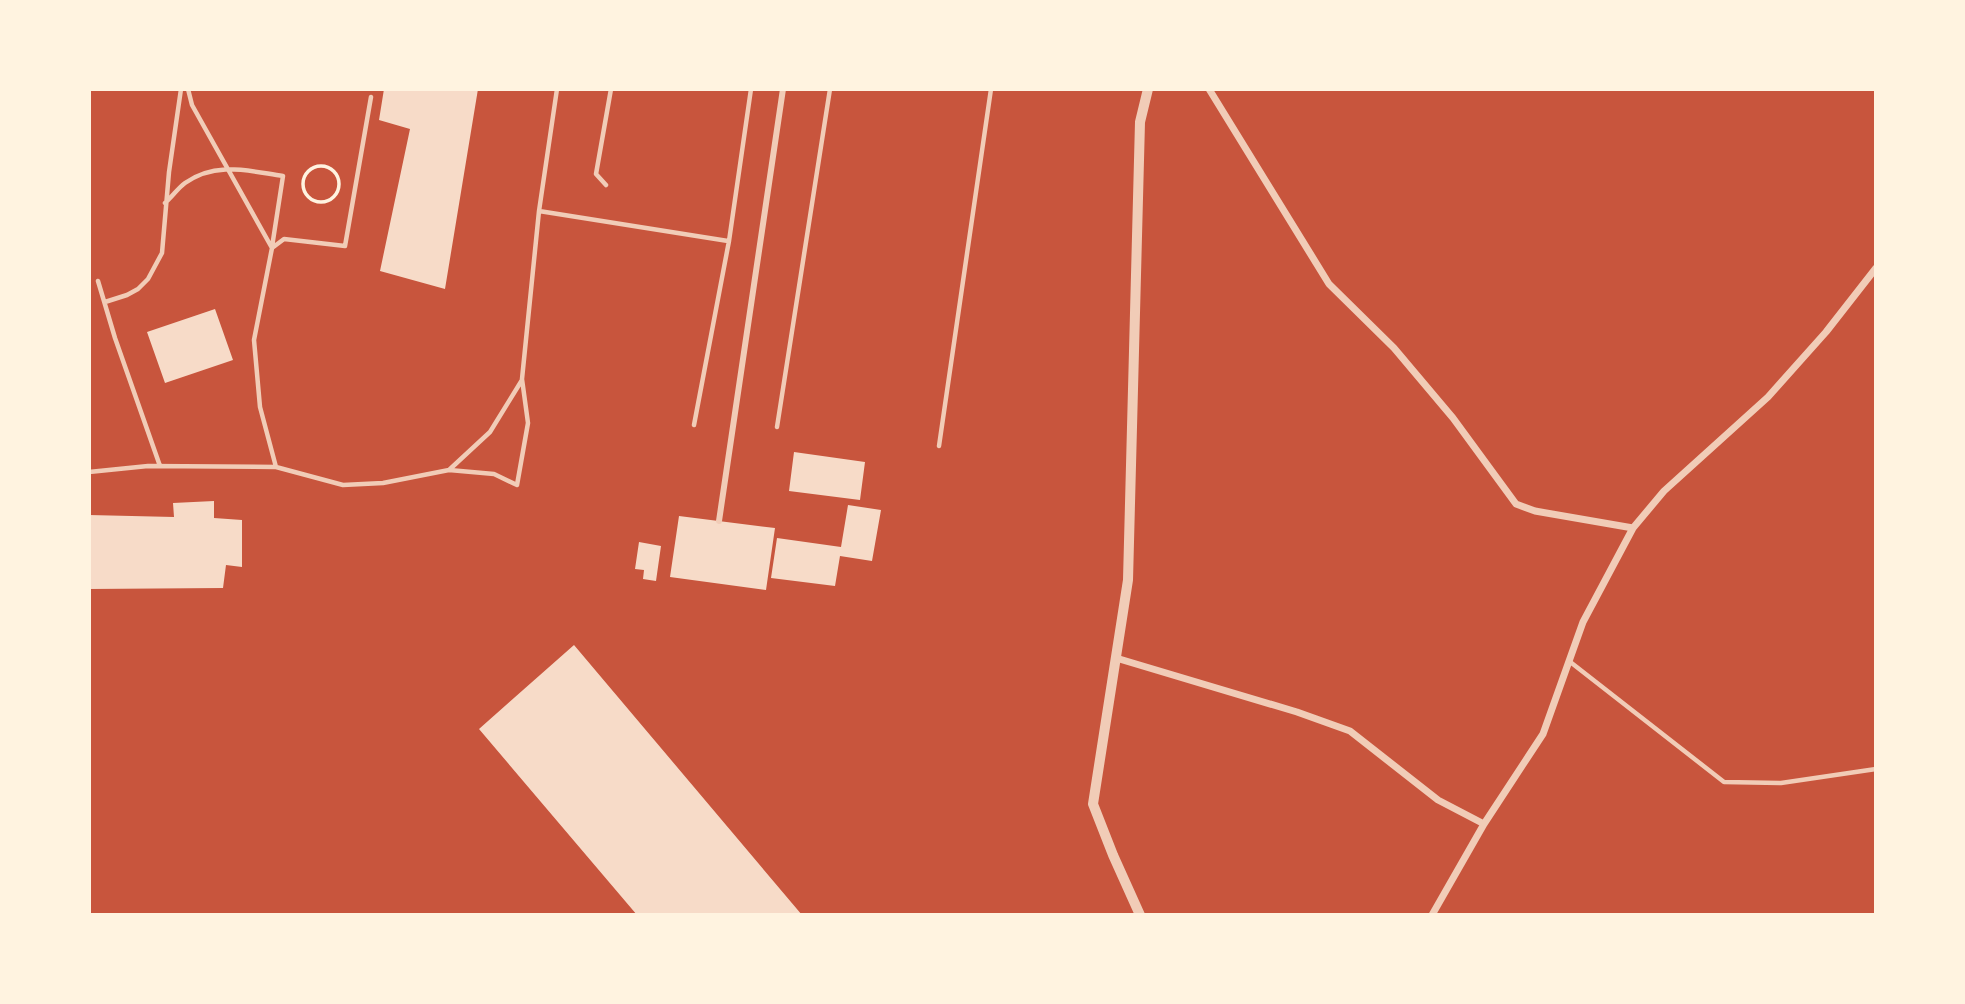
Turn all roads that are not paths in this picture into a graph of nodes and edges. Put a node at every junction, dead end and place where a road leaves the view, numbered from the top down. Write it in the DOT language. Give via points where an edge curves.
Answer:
graph roads {
  1 [pos="181,89"];
  2 [pos="187,89"];
  3 [pos="557,89"];
  4 [pos="611,89"];
  5 [pos="751,89"];
  6 [pos="783,89"];
  7 [pos="830,89"];
  8 [pos="991,89"];
  9 [pos="1148,89"];
  10 [pos="1209,89"];
  11 [pos="371,97"];
  12 [pos="229,168"];
  13 [pos="606,185"];
  14 [pos="166,203"];
  15 [pos="539,211"];
  16 [pos="729,241"];
  17 [pos="272,248"];
  18 [pos="1876,268"];
  19 [pos="98,281"];
  20 [pos="105,302"];
  21 [pos="522,379"];
  22 [pos="694,425"];
  23 [pos="777,427"];
  24 [pos="939,446"];
  25 [pos="160,466"];
  26 [pos="276,467"];
  27 [pos="449,470"];
  28 [pos="89,472"];
  29 [pos="719,521"];
  30 [pos="1633,528"];
  31 [pos="1116,658"];
  32 [pos="1569,661"];
  33 [pos="1876,769"];
  34 [pos="1483,824"];
  35 [pos="1140,915"];
  36 [pos="1432,915"];
  1 -- 14 [label="lane"];
  2 -- 12 [label="lane"];
  3 -- 15 [label="lane"];
  4 -- 13 [label="lane" via="596,174"];
  5 -- 16 [label="lane"];
  6 -- 29 [label="street"];
  7 -- 23 [label="lane"];
  8 -- 24 [label="lane"];
  9 -- 31 [label="street" via="1140,122 1128,580"];
  10 -- 30 [label="street" via="1329,284 1394,348 1445,408 1516,504"];
  11 -- 17 [label="lane" via="345,246 284,239"];
  12 -- 14 [label="lane" via="185,183"];
  12 -- 17 [label="lane"];
  12 -- 17 [label="lane" via="283,176"];
  14 -- 20 [label="lane" via="162,253 148,279 127,295"];
  15 -- 16 [label="lane"];
  15 -- 21 [label="lane"];
  16 -- 22 [label="lane"];
  17 -- 26 [label="lane" via="254,340 260,407"];
  18 -- 30 [label="street" via="1768,397 1664,491"];
  19 -- 20 [label="lane"];
  20 -- 25 [label="lane"];
  21 -- 27 [label="lane" via="490,432"];
  21 -- 27 [label="lane" via="528,423 517,485 495,474"];
  25 -- 26 [label="lane"];
  25 -- 28 [label="lane"];
  26 -- 27 [label="lane" via="343,485 383,484"];
  30 -- 32 [label="street" via="1583,622"];
  31 -- 34 [label="street" via="1350,731 1438,800"];
  31 -- 35 [label="street" via="1093,804"];
  32 -- 33 [label="lane" via="1724,782 1781,783"];
  32 -- 34 [label="street" via="1543,733"];
  34 -- 36 [label="street"];
}
